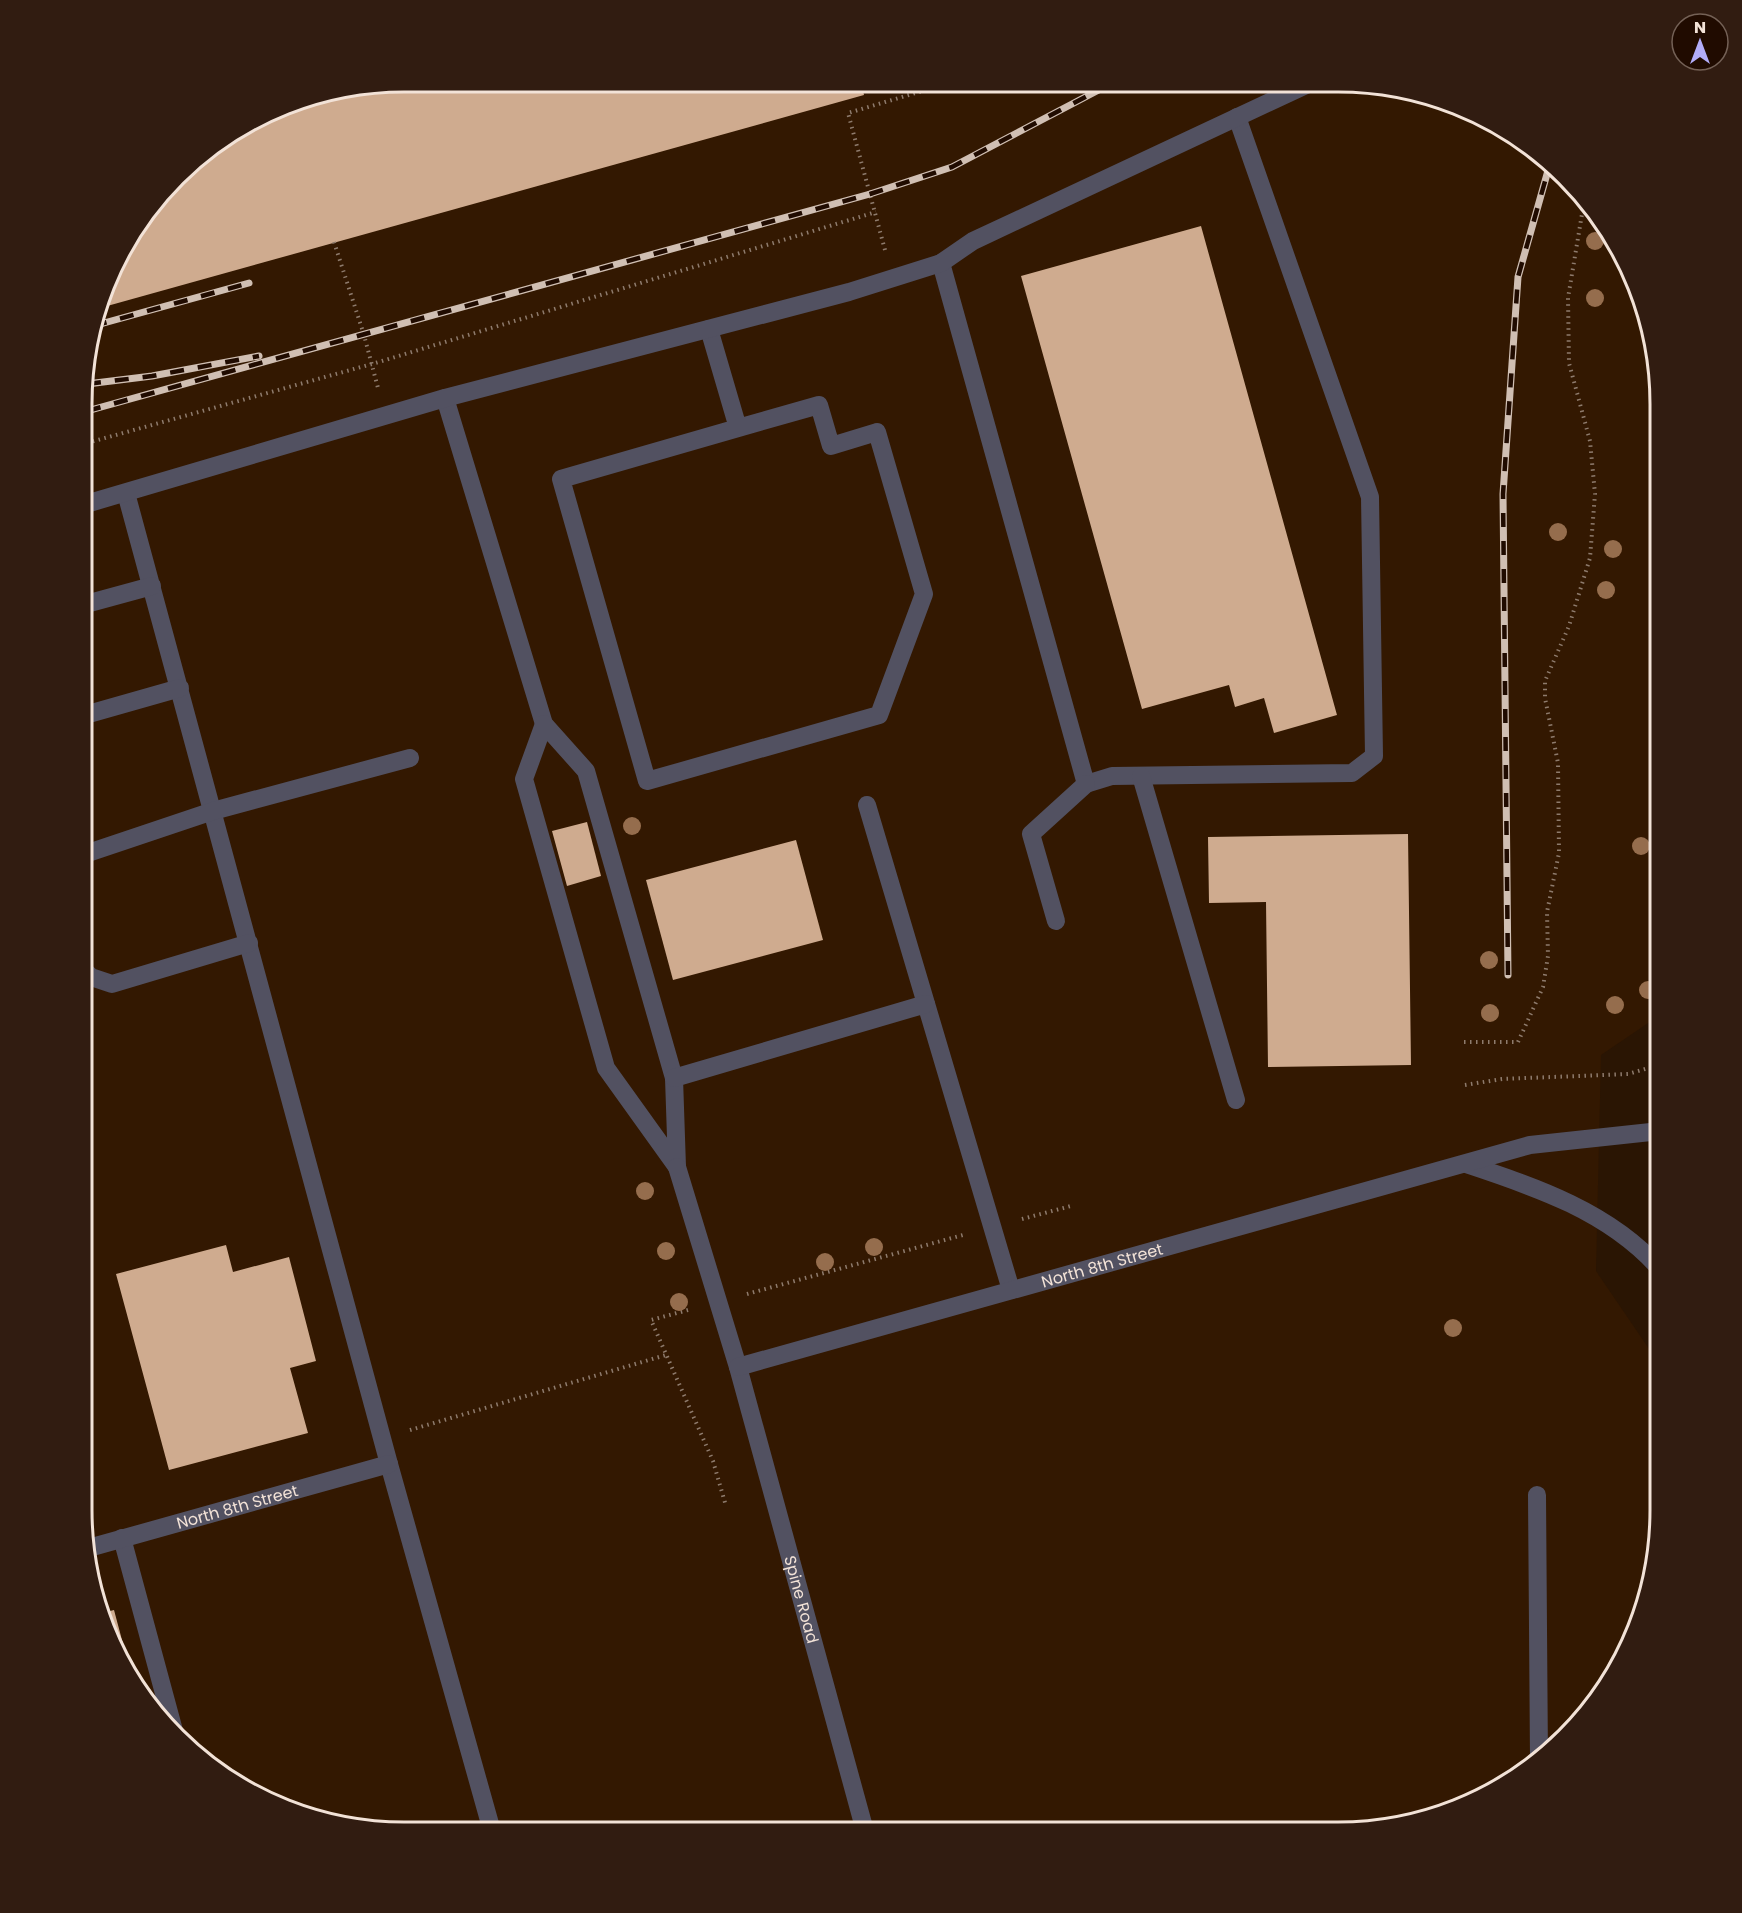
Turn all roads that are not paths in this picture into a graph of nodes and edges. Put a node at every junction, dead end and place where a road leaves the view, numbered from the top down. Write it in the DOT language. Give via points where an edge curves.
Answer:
graph roads {
  1 [pos="1291,92"];
  2 [pos="1236,117"];
  3 [pos="941,263"];
  4 [pos="709,329"];
  5 [pos="445,398"];
  6 [pos="738,428"];
  7 [pos="126,493"];
  8 [pos="92,502"];
  9 [pos="152,586"];
  10 [pos="92,602"];
  11 [pos="180,688"];
  12 [pos="92,713"];
  13 [pos="544,724"];
  14 [pos="411,758"];
  15 [pos="1141,776"];
  16 [pos="1086,784"];
  17 [pos="867,805"];
  18 [pos="213,811"];
  19 [pos="92,852"];
  20 [pos="1056,921"];
  21 [pos="249,943"];
  22 [pos="92,977"];
  23 [pos="926,1004"];
  24 [pos="674,1078"];
  25 [pos="1236,1100"];
  26 [pos="1650,1132"];
  27 [pos="1466,1164"];
  28 [pos="677,1167"];
  29 [pos="1650,1257"];
  30 [pos="1011,1290"];
  31 [pos="738,1367"];
  32 [pos="389,1464"];
  33 [pos="1537,1495"];
  34 [pos="122,1538"];
  35 [pos="94,1546"];
  36 [pos="170,1716"];
  37 [pos="1539,1748"];
  38 [pos="489,1822"];
  39 [pos="863,1822"];
  1 -- 2 [label="lane"];
  2 -- 3 [label="lane" via="973,241"];
  2 -- 15 [label="lane" via="1370,497 1374,756 1352,773"];
  3 -- 4 [label="lane"];
  3 -- 16 [label="lane"];
  4 -- 5 [label="lane"];
  4 -- 6 [label="lane"];
  5 -- 7 [label="lane"];
  5 -- 13 [label="lane"];
  6 -- 6 [label="lane" via="819,405 831,446 878,432 924,594 879,715 647,781 561,479"];
  7 -- 8 [label="lane"];
  7 -- 9 [label="lane"];
  9 -- 10 [label="lane"];
  9 -- 11 [label="lane"];
  11 -- 12 [label="lane"];
  11 -- 18 [label="lane"];
  13 -- 24 [label="lane" via="586,771"];
  13 -- 28 [label="lane" via="524,779 606,1068"];
  14 -- 18 [label="lane"];
  15 -- 16 [label="lane" via="1112,776"];
  15 -- 25 [label="lane"];
  16 -- 20 [label="lane" via="1031,834"];
  17 -- 23 [label="lane"];
  18 -- 19 [label="lane"];
  18 -- 21 [label="lane"];
  21 -- 22 [label="lane" via="112,984"];
  21 -- 32 [label="lane"];
  23 -- 24 [label="lane"];
  23 -- 30 [label="lane"];
  24 -- 28 [label="lane"];
  26 -- 27 [label="lane, North 8th Street" via="1530,1145"];
  27 -- 29 [label="lane" via="1546,1191 1641,1246"];
  27 -- 30 [label="lane, North 8th Street"];
  28 -- 31 [label="lane, Spine Road"];
  30 -- 31 [label="lane, North 8th Street"];
  31 -- 39 [label="lane, Spine Road"];
  32 -- 34 [label="lane, North 8th Street"];
  32 -- 38 [label="lane"];
  33 -- 37 [label="lane"];
  34 -- 35 [label="lane, North 8th Street"];
  34 -- 36 [label="lane"];
}
